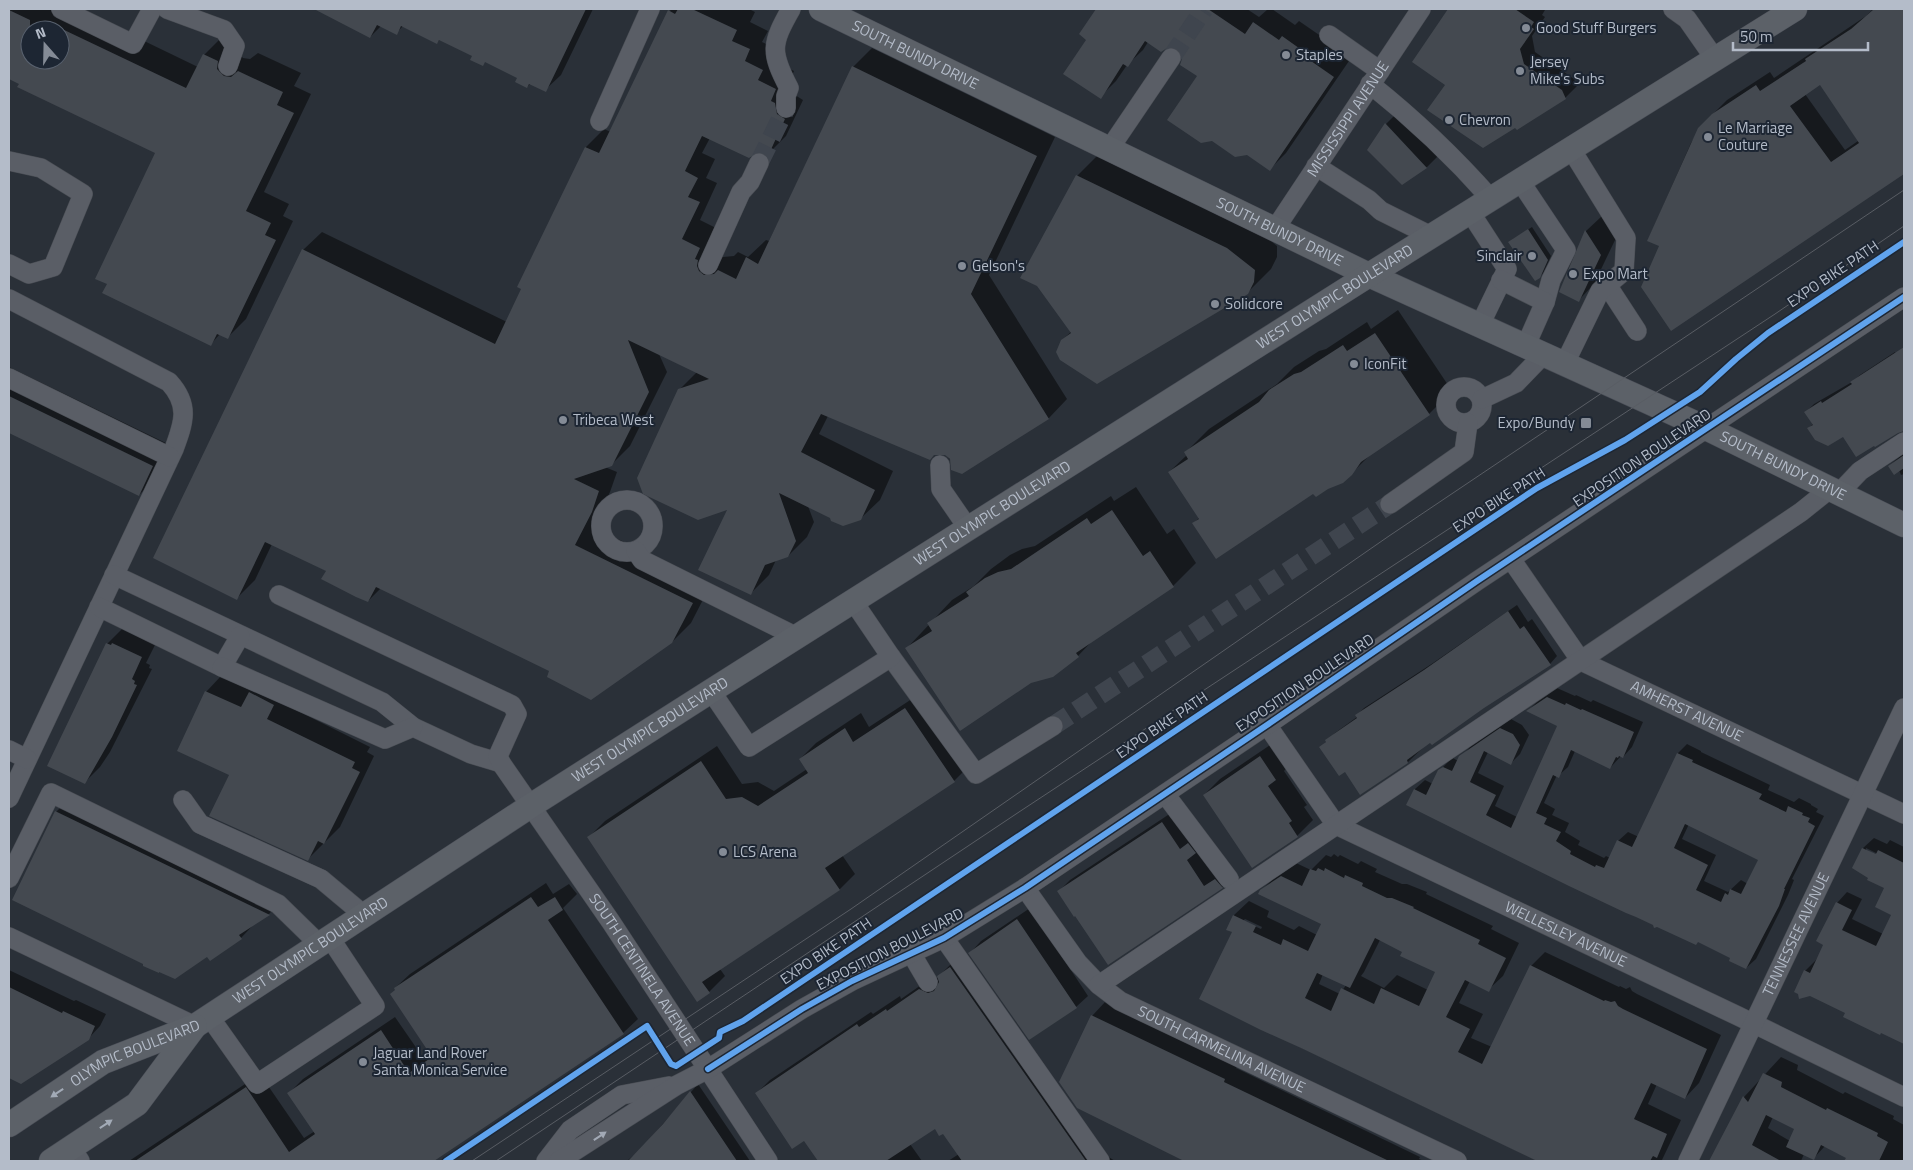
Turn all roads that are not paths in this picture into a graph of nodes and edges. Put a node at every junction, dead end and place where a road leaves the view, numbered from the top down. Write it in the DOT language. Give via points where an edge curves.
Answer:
graph roads {
  1 [pos="61,9"];
  2 [pos="152,9"];
  3 [pos="167,9"];
  4 [pos="650,9"];
  5 [pos="791,9"];
  6 [pos="821,9"];
  7 [pos="1421,9"];
  8 [pos="1673,9"];
  9 [pos="1787,11"];
  10 [pos="1329,35"];
  11 [pos="1171,58"];
  12 [pos="1715,59"];
  13 [pos="228,66"];
  14 [pos="1375,77"];
  15 [pos="783,103"];
  16 [pos="600,121"];
  17 [pos="1110,148"];
  18 [pos="1571,149"];
  19 [pos="9,161"];
  20 [pos="755,161"];
  21 [pos="1316,166"];
  22 [pos="1520,181"];
  23 [pos="1491,199"];
  24 [pos="1470,212"];
  25 [pos="1275,229"];
  26 [pos="1431,236"];
  27 [pos="9,264"];
  28 [pos="708,265"];
  29 [pos="1369,275"];
  30 [pos="1501,280"];
  31 [pos="1607,285"];
  32 [pos="1904,297"];
  33 [pos="9,299"];
  34 [pos="1545,302"];
  35 [pos="1480,325"];
  36 [pos="1637,330"];
  37 [pos="1545,354"];
  38 [pos="9,378"];
  39 [pos="1482,399"];
  40 [pos="1468,423"];
  41 [pos="1708,429"];
  42 [pos="1904,442"];
  43 [pos="170,457"];
  44 [pos="940,465"];
  45 [pos="1835,490"];
  46 [pos="1390,504"];
  47 [pos="1904,524"];
  48 [pos="968,528"];
  49 [pos="636,551"];
  50 [pos="1511,559"];
  51 [pos="114,575"];
  52 [pos="279,595"];
  53 [pos="853,601"];
  54 [pos="99,607"];
  55 [pos="240,636"];
  56 [pos="797,637"];
  57 [pos="891,657"];
  58 [pos="1581,661"];
  59 [pos="222,667"];
  60 [pos="711,691"];
  61 [pos="1904,708"];
  62 [pos="1267,725"];
  63 [pos="1053,726"];
  64 [pos="413,727"];
  65 [pos="9,750"];
  66 [pos="27,759"];
  67 [pos="501,763"];
  68 [pos="1165,794"];
  69 [pos="1863,794"];
  70 [pos="9,798"];
  71 [pos="183,800"];
  72 [pos="532,805"];
  73 [pos="1904,814"];
  74 [pos="1336,826"];
  75 [pos="9,878"];
  76 [pos="1228,879"];
  77 [pos="1025,888"];
  78 [pos="364,915"];
  79 [pos="9,937"];
  80 [pos="944,938"];
  81 [pos="325,941"];
  82 [pos="911,954"];
  83 [pos="928,982"];
  84 [pos="1099,985"];
  85 [pos="202,1021"];
  86 [pos="1754,1024"];
  87 [pos="708,1069"];
  88 [pos="677,1084"];
  89 [pos="1904,1097"];
  90 [pos="9,1125"];
  91 [pos="75,1155"];
  92 [pos="51,1161"];
  93 [pos="546,1161"];
  94 [pos="559,1161"];
  95 [pos="768,1161"];
  96 [pos="1100,1161"];
  97 [pos="1458,1161"];
  98 [pos="1688,1161"];
  1 -- 2 [label="street" via="133,44"];
  3 -- 13 [label="street" via="224,30 235,46"];
  4 -- 16 [label="street"];
  5 -- 15 [label="street" via="776,37 775,53 789,88"];
  6 -- 17 [label="main road, SOUTH BUNDY DRIVE"];
  7 -- 14 [label="street, MISSISSIPPI AVENUE"];
  8 -- 12 [label="street" via="1687,19"];
  9 -- 12 [label="main road, WEST OLYMPIC BOULEVARD"];
  10 -- 14 [label="street"];
  11 -- 17 [label="street"];
  12 -- 18 [label="main road, WEST OLYMPIC BOULEVARD"];
  14 -- 21 [label="street, MISSISSIPPI AVENUE"];
  14 -- 23 [label="street"];
  17 -- 25 [label="main road, SOUTH BUNDY DRIVE"];
  18 -- 22 [label="main road, WEST OLYMPIC BOULEVARD"];
  18 -- 31 [label="street" via="1626,238 1624,271"];
  19 -- 27 [label="street" via="41,168 83,194 53,267 30,274"];
  20 -- 28 [label="street" via="750,182 741,192"];
  21 -- 25 [label="street, MISSISSIPPI AVENUE"];
  21 -- 26 [label="street" via="1382,211"];
  22 -- 23 [label="main road, WEST OLYMPIC BOULEVARD"];
  22 -- 34 [label="street" via="1566,250 1551,280"];
  23 -- 24 [label="main road, WEST OLYMPIC BOULEVARD"];
  24 -- 26 [label="main road, WEST OLYMPIC BOULEVARD"];
  24 -- 30 [label="street" via="1507,269"];
  25 -- 29 [label="main road, SOUTH BUNDY DRIVE"];
  26 -- 29 [label="main road, WEST OLYMPIC BOULEVARD"];
  29 -- 35 [label="main road, SOUTH BUNDY DRIVE"];
  29 -- 48 [label="main road, WEST OLYMPIC BOULEVARD"];
  30 -- 34 [label="street"];
  30 -- 35 [label="street"];
  31 -- 36 [label="street"];
  31 -- 37 [label="street"];
  32 -- 41 [label="street, EXPOSITION BOULEVARD"];
  33 -- 43 [label="street" via="169,382 178,392 184,407 184,423"];
  34 -- 37 [label="street"];
  35 -- 37 [label="main road, SOUTH BUNDY DRIVE"];
  37 -- 39 [label="street" via="1516,382"];
  37 -- 41 [label="main road, SOUTH BUNDY DRIVE"];
  38 -- 43 [label="street"];
  39 -- 40 [label="street" via="1482,411"];
  39 -- 40 [label="street" via="1470,387 1458,387 1449,395 1446,406 1450,417"];
  40 -- 46 [label="street" via="1464,452"];
  41 -- 45 [label="main road, SOUTH BUNDY DRIVE"];
  41 -- 50 [label="street, EXPOSITION BOULEVARD"];
  42 -- 45 [label="street"];
  43 -- 51 [label="street"];
  44 -- 48 [label="street" via="942,489"];
  45 -- 47 [label="main road, SOUTH BUNDY DRIVE"];
  45 -- 58 [label="street"];
  48 -- 53 [label="main road, WEST OLYMPIC BOULEVARD"];
  49 -- 56 [label="street" via="642,560"];
  50 -- 58 [label="street"];
  50 -- 62 [label="street, EXPOSITION BOULEVARD"];
  51 -- 54 [label="street"];
  51 -- 55 [label="street"];
  52 -- 67 [label="street" via="512,705 517,714 498,756"];
  53 -- 56 [label="main road, WEST OLYMPIC BOULEVARD"];
  53 -- 57 [label="street"];
  54 -- 59 [label="street"];
  54 -- 66 [label="street"];
  55 -- 59 [label="street"];
  55 -- 64 [label="street" via="382,702"];
  56 -- 60 [label="main road, WEST OLYMPIC BOULEVARD"];
  57 -- 60 [label="street" via="749,747"];
  57 -- 63 [label="street" via="976,774"];
  58 -- 69 [label="street, AMHERST AVENUE"];
  58 -- 74 [label="street"];
  59 -- 64 [label="street" via="385,739"];
  60 -- 72 [label="main road, WEST OLYMPIC BOULEVARD"];
  61 -- 69 [label="street, TENNESSEE AVENUE"];
  62 -- 68 [label="street, EXPOSITION BOULEVARD"];
  62 -- 74 [label="street"];
  64 -- 67 [label="street" via="471,754"];
  65 -- 66 [label="street"];
  66 -- 70 [label="street"];
  67 -- 72 [label="street, SOUTH CENTINELA AVENUE"];
  68 -- 76 [label="street"];
  68 -- 77 [label="street, EXPOSITION BOULEVARD"];
  69 -- 73 [label="street, AMHERST AVENUE"];
  69 -- 86 [label="street, TENNESSEE AVENUE"];
  71 -- 78 [label="street" via="200,824 321,879"];
  72 -- 78 [label="main road, WEST OLYMPIC BOULEVARD"];
  72 -- 87 [label="street, SOUTH CENTINELA AVENUE"];
  74 -- 84 [label="street"];
  74 -- 86 [label="street, WELLESLEY AVENUE"];
  75 -- 81 [label="street" via="51,793 278,904"];
  77 -- 80 [label="street, EXPOSITION BOULEVARD"];
  77 -- 84 [label="street, SOUTH CARMELINA AVENUE" via="1078,963"];
  78 -- 81 [label="main road, WEST OLYMPIC BOULEVARD"];
  79 -- 85 [label="street"];
  80 -- 82 [label="street, EXPOSITION BOULEVARD"];
  80 -- 96 [label="street"];
  81 -- 85 [label="main road, WEST OLYMPIC BOULEVARD"];
  81 -- 85 [label="street" via="375,1006 257,1084"];
  82 -- 83 [label="street"];
  82 -- 87 [label="street, EXPOSITION BOULEVARD" via="810,1004"];
  84 -- 97 [label="street, SOUTH CARMELINA AVENUE" via="1120,1001"];
  85 -- 90 [label="main road, OLYMPIC BOULEVARD, one-way" via="103,1062"];
  91 -- 85 [label="main road, OLYMPIC BOULEVARD, one-way" via="137,1104"];
  86 -- 89 [label="street, WELLESLEY AVENUE"];
  86 -- 98 [label="street, TENNESSEE AVENUE"];
  87 -- 88 [label="street, EXPOSITION BOULEVARD"];
  87 -- 95 [label="street, SOUTH CENTINELA AVENUE"];
  88 -- 93 [label="street" via="622,1095 570,1130"];
  94 -- 88 [label="street, one-way"];
  91 -- 92 [label="main road, OLYMPIC BOULEVARD"];
}
